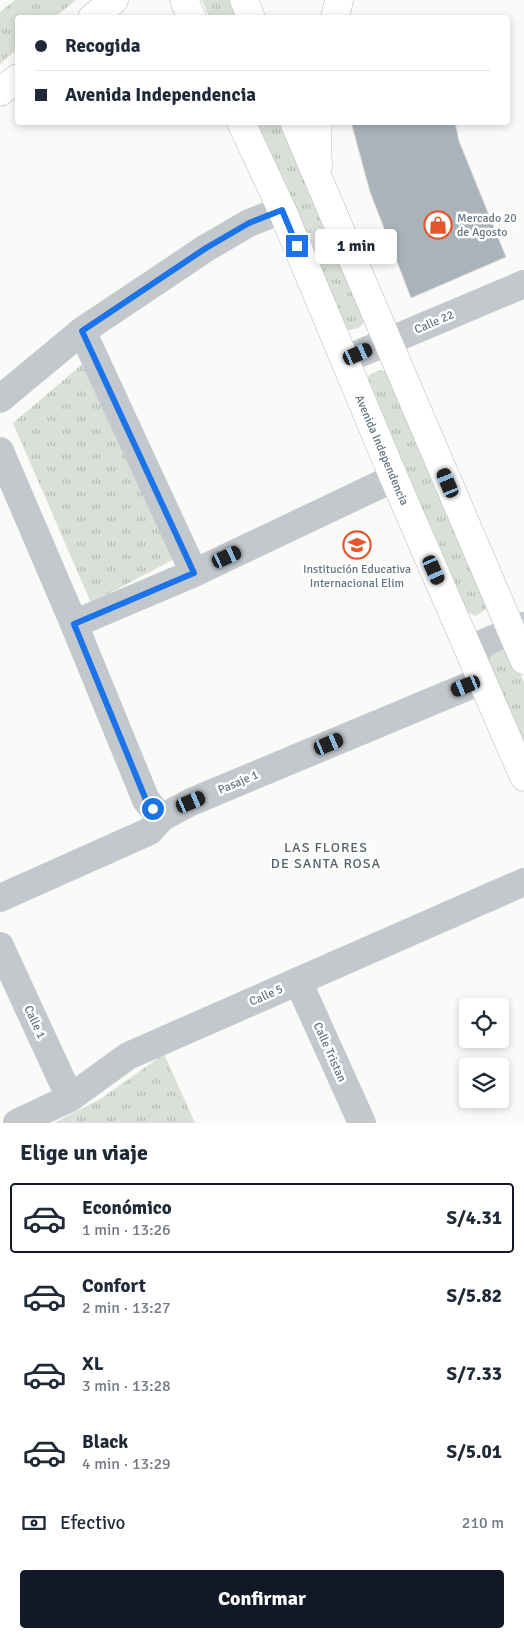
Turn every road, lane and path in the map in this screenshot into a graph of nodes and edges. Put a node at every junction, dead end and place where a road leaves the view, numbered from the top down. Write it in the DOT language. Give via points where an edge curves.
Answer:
graph roads {
  1 [pos="114,0"];
  2 [pos="184,0"];
  3 [pos="244,0"];
  4 [pos="339,0"];
  5 [pos="96,15"];
  6 [pos="191,15"];
  7 [pos="250,15"];
  8 [pos="336,15"];
  9 [pos="15,80"];
  10 [pos="0,92"];
  11 [pos="242,125"];
  12 [pos="295,125"];
  13 [pos="318,125"];
  14 [pos="319,183"];
  15 [pos="282,210"];
  16 [pos="524,284"];
  17 [pos="82,331"];
  18 [pos="386,342"];
  19 [pos="344,360"];
  20 [pos="0,399"];
  21 [pos="0,451"];
  22 [pos="394,478"];
  23 [pos="194,573"];
  24 [pos="74,624"];
  25 [pos="518,629"];
  26 [pos="469,649"];
  27 [pos="524,660"];
  28 [pos="483,680"];
  29 [pos="524,777"];
  30 [pos="161,818"];
  31 [pos="524,882"];
  32 [pos="0,898"];
  33 [pos="0,946"];
  34 [pos="298,981"];
  35 [pos="70,1098"];
  36 [pos="17,1123"];
  37 [pos="362,1123"];
  1 -- 5 [label="street"];
  2 -- 6 [label="street"];
  3 -- 7 [label="street"];
  4 -- 8 [label="street"];
  9 -- 10 [label="street"];
  11 -- 15 [label="street, Avenida Independencia"];
  12 -- 14 [label="street"];
  13 -- 14 [label="street"];
  14 -- 18 [label="street"];
  15 -- 17 [label="street" via="249,223 206,248"];
  15 -- 19 [label="street, Avenida Independencia"];
  16 -- 18 [label="street, Calle 22"];
  17 -- 20 [label="street"];
  17 -- 23 [label="street"];
  18 -- 19 [label="street, Calle 22"];
  18 -- 25 [label="street"];
  19 -- 22 [label="street, Avenida Independencia"];
  21 -- 24 [label="street"];
  22 -- 23 [label="street"];
  22 -- 26 [label="street, Avenida Independencia"];
  23 -- 24 [label="street"];
  24 -- 30 [label="street" via="146,800"];
  25 -- 26 [label="street"];
  25 -- 27 [label="street"];
  26 -- 28 [label="street, Avenida Independencia"];
  28 -- 29 [label="street, Avenida Independencia"];
  28 -- 30 [label="street, Pasaje 1" via="191,802"];
  30 -- 32 [label="street, Pasaje 1" via="150,832"];
  31 -- 34 [label="street, Calle 5"];
  33 -- 35 [label="street, Calle 1"];
  34 -- 35 [label="street, Calle 5" via="128,1056"];
  34 -- 37 [label="street, Calle Tristan"];
  35 -- 36 [label="street, Calle 5"];
}
